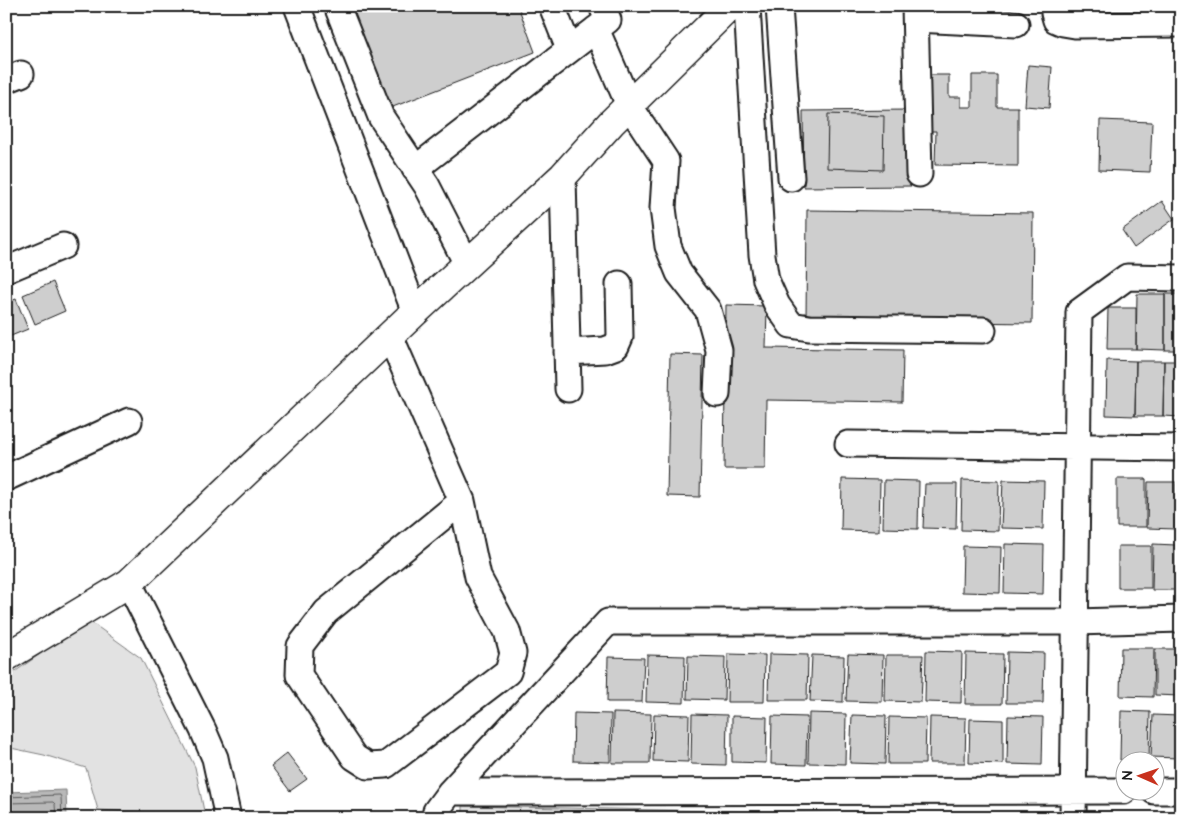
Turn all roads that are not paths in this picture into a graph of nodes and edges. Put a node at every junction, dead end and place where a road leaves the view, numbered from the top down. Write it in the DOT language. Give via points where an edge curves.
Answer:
graph roads {
  1 [pos="298,6"];
  2 [pos="337,6"];
  3 [pos="552,6"];
  4 [pos="730,6"];
  5 [pos="747,6"];
  6 [pos="778,6"];
  7 [pos="1054,6"];
  8 [pos="916,13"];
  9 [pos="607,15"];
  10 [pos="1016,24"];
  11 [pos="1181,24"];
  12 [pos="570,49"];
  13 [pos="629,105"];
  14 [pos="415,169"];
  15 [pos="919,174"];
  16 [pos="563,176"];
  17 [pos="792,178"];
  18 [pos="63,246"];
  19 [pos="467,264"];
  20 [pos="6,270"];
  21 [pos="1181,278"];
  22 [pos="619,284"];
  23 [pos="415,312"];
  24 [pos="983,330"];
  25 [pos="390,336"];
  26 [pos="567,352"];
  27 [pos="568,389"];
  28 [pos="717,394"];
  29 [pos="129,421"];
  30 [pos="848,444"];
  31 [pos="1077,447"];
  32 [pos="1181,448"];
  33 [pos="6,478"];
  34 [pos="462,501"];
  35 [pos="129,582"];
  36 [pos="1181,619"];
  37 [pos="1076,622"];
  38 [pos="6,657"];
  39 [pos="1073,791"];
  40 [pos="1114,791"];
  41 [pos="1164,791"];
  42 [pos="1181,791"];
  43 [pos="450,792"];
  44 [pos="228,818"];
  45 [pos="435,818"];
  46 [pos="1073,818"];
  1 -- 23 [label="street"];
  2 -- 14 [label="street" via="381,117"];
  3 -- 12 [label="street"];
  4 -- 13 [label="main road"];
  5 -- 24 [label="street" via="762,255 766,280 777,305 791,325 809,328"];
  6 -- 17 [label="street"];
  7 -- 11 [label="street" via="1056,20 1064,23"];
  8 -- 10 [label="street"];
  8 -- 15 [label="street"];
  9 -- 12 [label="street"];
  9 -- 13 [label="street"];
  12 -- 14 [label="street"];
  13 -- 16 [label="main road"];
  13 -- 28 [label="street" via="666,161 663,208 668,246 679,273 708,310 719,350"];
  14 -- 19 [label="street"];
  16 -- 19 [label="main road"];
  16 -- 26 [label="street"];
  18 -- 20 [label="street"];
  19 -- 23 [label="main road"];
  21 -- 31 [label="street" via="1127,277 1079,312"];
  22 -- 26 [label="street" via="620,337 616,346 605,350"];
  23 -- 25 [label="main road"];
  25 -- 34 [label="street"];
  25 -- 35 [label="main road"];
  26 -- 27 [label="street"];
  29 -- 33 [label="street"];
  30 -- 31 [label="street"];
  31 -- 32 [label="street"];
  31 -- 37 [label="street"];
  34 -- 34 [label="street" via="478,576 507,631 513,653 508,672 386,765 368,766 354,757 298,675 300,646 326,612"];
  35 -- 38 [label="main road"];
  35 -- 44 [label="street" via="204,730 215,758"];
  36 -- 37 [label="street"];
  37 -- 39 [label="street"];
  37 -- 43 [label="street" via="608,622"];
  39 -- 40 [label="street"];
  39 -- 43 [label="street"];
  39 -- 46 [label="street"];
  41 -- 42 [label="street"];
  43 -- 45 [label="street" via="436,811"];
}
